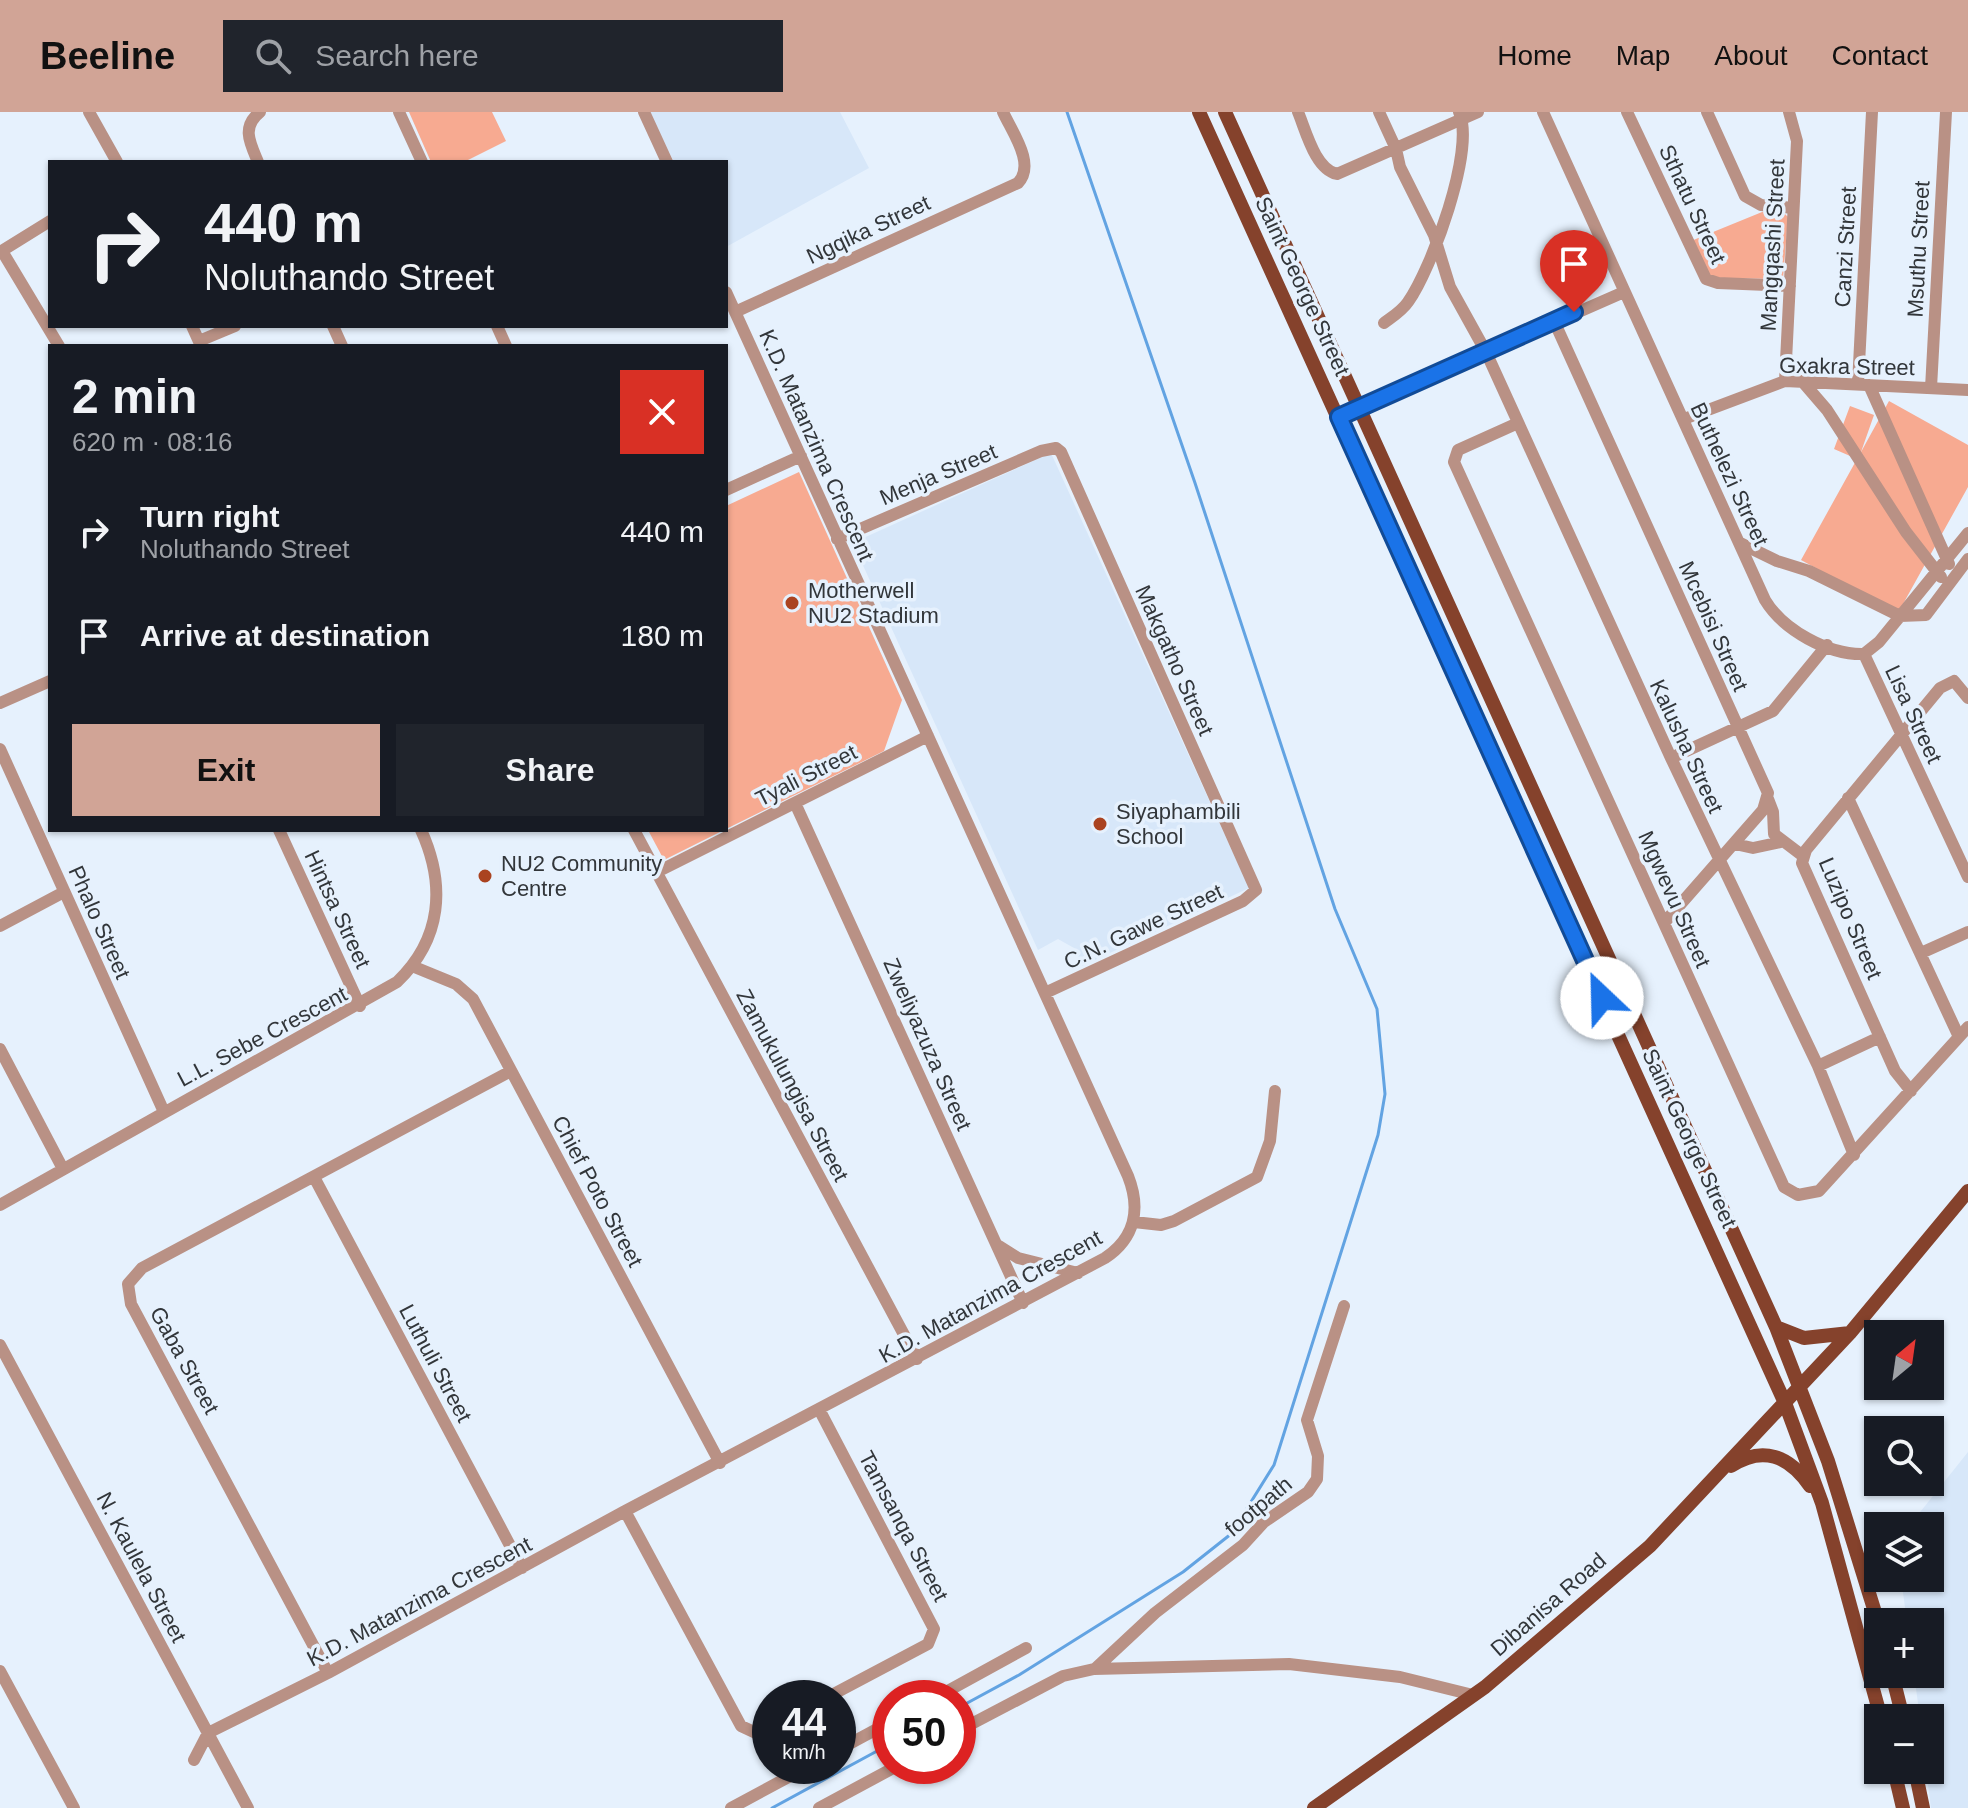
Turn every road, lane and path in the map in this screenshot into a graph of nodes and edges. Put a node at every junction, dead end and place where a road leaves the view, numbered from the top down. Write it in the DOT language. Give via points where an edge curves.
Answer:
graph roads {
  1 [pos="89,112"];
  2 [pos="260,112"];
  3 [pos="399,112"];
  4 [pos="644,112"];
  5 [pos="1003,112"];
  6 [pos="1199,112"];
  7 [pos="1225,112"];
  8 [pos="1298,112"];
  9 [pos="1379,112"];
  10 [pos="1478,112"];
  11 [pos="1543,112"];
  12 [pos="1627,112"];
  13 [pos="1707,112"];
  14 [pos="1789,112"];
  15 [pos="1872,112"];
  16 [pos="1946,112"];
  17 [pos="1461,116"];
  18 [pos="1396,149"];
  19 [pos="116,160"];
  20 [pos="257,160"];
  21 [pos="421,160"];
  22 [pos="666,160"];
  23 [pos="1793,208"];
  24 [pos="48,222"];
  25 [pos="1436,244"];
  26 [pos="1,252"];
  27 [pos="1790,286"];
  28 [pos="1624,292"];
  29 [pos="728,296"];
  30 [pos="735,312"];
  31 [pos="1554,321"];
  32 [pos="1384,323"];
  33 [pos="231,328"];
  34 [pos="58,344"];
  35 [pos="200,344"];
  36 [pos="1486,352"];
  37 [pos="1785,381"];
  38 [pos="1802,381"];
  39 [pos="1863,385"];
  40 [pos="1931,388"];
  41 [pos="1968,390"];
  42 [pos="1361,408"];
  43 [pos="1339,417"];
  44 [pos="1684,419"];
  45 [pos="1518,423"];
  46 [pos="1056,448"];
  47 [pos="801,456"];
  48 [pos="728,489"];
  49 [pos="1968,533"];
  50 [pos="837,539"];
  51 [pos="1740,543"];
  52 [pos="1947,559"];
  53 [pos="1968,559"];
  54 [pos="1935,573"];
  55 [pos="1952,581"];
  56 [pos="1925,586"];
  57 [pos="1929,611"];
  58 [pos="1900,616"];
  59 [pos="1827,645"];
  60 [pos="1864,654"];
  61 [pos="48,682"];
  62 [pos="1968,698"];
  63 [pos="0,703"];
  64 [pos="1738,728"];
  65 [pos="928,736"];
  66 [pos="1902,736"];
  67 [pos="0,749"];
  68 [pos="1671,758"];
  69 [pos="1848,798"];
  70 [pos="1768,799"];
  71 [pos="795,803"];
  72 [pos="280,832"];
  73 [pos="422,832"];
  74 [pos="635,832"];
  75 [pos="1781,842"];
  76 [pos="1735,844"];
  77 [pos="1803,856"];
  78 [pos="1719,863"];
  79 [pos="659,871"];
  80 [pos="1968,877"];
  81 [pos="1256,890"];
  82 [pos="64,892"];
  83 [pos="1664,923"];
  84 [pos="0,926"];
  85 [pos="1968,932"];
  86 [pos="1921,953"];
  87 [pos="412,966"];
  88 [pos="1045,993"];
  89 [pos="360,1006"];
  90 [pos="1964,1032"];
  91 [pos="1880,1037"];
  92 [pos="0,1049"];
  93 [pos="1818,1066"];
  94 [pos="511,1071"];
  95 [pos="1275,1091"];
  96 [pos="1911,1091"];
  97 [pos="164,1112"];
  98 [pos="1854,1155"];
  99 [pos="63,1169"];
  100 [pos="314,1177"];
  101 [pos="1968,1191"];
  102 [pos="0,1205"];
  103 [pos="1134,1222"];
  104 [pos="996,1244"];
  105 [pos="1078,1273"];
  106 [pos="1023,1303"];
  107 [pos="1344,1306"];
  108 [pos="1776,1327"];
  109 [pos="1850,1333"];
  110 [pos="0,1345"];
  111 [pos="917,1359"];
  112 [pos="1801,1387"];
  113 [pos="1785,1403"];
  114 [pos="820,1411"];
  115 [pos="720,1463"];
  116 [pos="1716,1475"];
  117 [pos="1822,1503"];
  118 [pos="625,1511"];
  119 [pos="522,1568"];
  120 [pos="1873,1608"];
  121 [pos="1026,1648"];
  122 [pos="1094,1669"];
  123 [pos="0,1671"];
  124 [pos="328,1673"];
  125 [pos="968,1680"];
  126 [pos="856,1682"];
  127 [pos="1473,1695"];
  128 [pos="1877,1704"];
  129 [pos="976,1722"];
  130 [pos="752,1731"];
  131 [pos="208,1733"];
  132 [pos="194,1760"];
  133 [pos="872,1779"];
  134 [pos="776,1784"];
  135 [pos="1897,1784"];
  136 [pos="1918,1784"];
  137 [pos="74,1808"];
  138 [pos="248,1808"];
  139 [pos="731,1808"];
  140 [pos="819,1808"];
  141 [pos="1314,1808"];
  142 [pos="1903,1808"];
  143 [pos="1923,1808"];
  1 -- 19 [label="street"];
  2 -- 20 [label="street" via="247,134"];
  3 -- 21 [label="street"];
  4 -- 22 [label="street"];
  5 -- 30 [label="street, Ngqika Street" via="1026,164 1018,183"];
  6 -- 43 [label="main road, Saint George Street"];
  7 -- 42 [label="main road, Saint George Street"];
  8 -- 18 [label="street" via="1329,172 1350,171"];
  9 -- 18 [label="street, Kalusha Street"];
  10 -- 17 [label="street"];
  11 -- 28 [label="street, Buthelezi Street"];
  12 -- 27 [label="street, Sthatu Street" via="1706,279"];
  13 -- 23 [label="street" via="1745,196 1761,205"];
  14 -- 23 [label="street, Mangqashi Street" via="1797,141"];
  15 -- 39 [label="street, Canzi Street"];
  16 -- 40 [label="street, Msuthu Street"];
  17 -- 18 [label="street"];
  17 -- 25 [label="street" via="1461,163"];
  18 -- 25 [label="street, Kalusha Street"];
  23 -- 27 [label="street, Mangqashi Street"];
  24 -- 26 [label="street"];
  25 -- 32 [label="street" via="1406,306"];
  25 -- 36 [label="street, Kalusha Street" via="1450,287"];
  26 -- 34 [label="street"];
  27 -- 37 [label="street, Mangqashi Street"];
  28 -- 31 [label="street"];
  28 -- 44 [label="street, Buthelezi Street"];
  29 -- 30 [label="street, K.D. Matanzima Crescent"];
  30 -- 47 [label="street, K.D. Matanzima Crescent"];
  31 -- 36 [label="street"];
  31 -- 64 [label="street, Mcebisi Street"];
  33 -- 35 [label="street"];
  36 -- 42 [label="street"];
  36 -- 45 [label="street, Kalusha Street"];
  37 -- 38 [label="street, Gxakra Street"];
  37 -- 44 [label="street, Gxakra Street"];
  38 -- 39 [label="street, Gxakra Street"];
  38 -- 54 [label="street" via="1827,410"];
  39 -- 40 [label="street, Gxakra Street"];
  39 -- 52 [label="street"];
  40 -- 41 [label="street, Gxakra Street"];
  42 -- 43 [label="street"];
  42 -- 108 [label="main road, Saint George Street"];
  43 -- 113 [label="main road, Saint George Street"];
  44 -- 51 [label="street, Buthelezi Street"];
  45 -- 68 [label="street, Kalusha Street"];
  45 -- 83 [label="street, Mgwevu Street" via="1462,447 1454,462"];
  46 -- 50 [label="street, Menja Street"];
  46 -- 81 [label="street, Makgatho Street"];
  47 -- 48 [label="street"];
  47 -- 50 [label="street, K.D. Matanzima Crescent"];
  49 -- 52 [label="street"];
  50 -- 65 [label="street, K.D. Matanzima Crescent"];
  51 -- 58 [label="street"];
  51 -- 59 [label="street, Buthelezi Street" via="1777,618"];
  52 -- 54 [label="street"];
  52 -- 55 [label="street"];
  53 -- 55 [label="street"];
  54 -- 55 [label="street"];
  54 -- 56 [label="street"];
  55 -- 57 [label="street"];
  56 -- 57 [label="street"];
  56 -- 58 [label="street"];
  57 -- 58 [label="street"];
  58 -- 60 [label="street"];
  59 -- 60 [label="street, Buthelezi Street"];
  59 -- 64 [label="street" via="1777,708"];
  60 -- 66 [label="street, Lisa Street"];
  61 -- 63 [label="street"];
  62 -- 66 [label="street" via="1958,683 1945,684"];
  64 -- 68 [label="street"];
  64 -- 70 [label="street, Mcebisi Street"];
  65 -- 71 [label="street, Tyali Street"];
  65 -- 88 [label="street, K.D. Matanzima Crescent"];
  66 -- 69 [label="street, Luzipo Street"];
  66 -- 80 [label="street, Lisa Street"];
  67 -- 82 [label="street, Phalo Street"];
  68 -- 78 [label="street, Kalusha Street"];
  69 -- 77 [label="street, Luzipo Street"];
  69 -- 86 [label="street"];
  70 -- 75 [label="street, Mcebisi Street" via="1773,831"];
  70 -- 76 [label="street"];
  71 -- 79 [label="street, Tyali Street"];
  71 -- 104 [label="street, Zweliyazuza Street"];
  72 -- 89 [label="street, Hintsa Street"];
  73 -- 87 [label="street, L.L. Sebe Crescent" via="437,873 438,906 431,933"];
  74 -- 79 [label="street, Zamukulungisa Street"];
  75 -- 76 [label="street" via="1753,848"];
  75 -- 77 [label="street"];
  76 -- 78 [label="street"];
  77 -- 91 [label="street, Luzipo Street" via="1803,870"];
  78 -- 83 [label="street"];
  78 -- 93 [label="street, Kalusha Street"];
  79 -- 111 [label="street, Zamukulungisa Street"];
  81 -- 88 [label="street, C.N. Gawe Street" via="1243,901"];
  82 -- 84 [label="street"];
  82 -- 97 [label="street, Phalo Street"];
  83 -- 98 [label="street, Mgwevu Street" via="1784,1187 1811,1195"];
  85 -- 86 [label="street"];
  86 -- 90 [label="street"];
  87 -- 89 [label="street, L.L. Sebe Crescent"];
  87 -- 94 [label="street, Chief Poto Street" via="466,991"];
  88 -- 103 [label="street, K.D. Matanzima Crescent" via="1128,1176"];
  89 -- 97 [label="street, L.L. Sebe Crescent"];
  90 -- 96 [label="street, Mgwevu Street"];
  91 -- 93 [label="street"];
  91 -- 96 [label="street, Luzipo Street" via="1897,1076"];
  92 -- 99 [label="street"];
  93 -- 98 [label="street, Kalusha Street"];
  94 -- 100 [label="street, Gaba Street"];
  94 -- 115 [label="street, Chief Poto Street"];
  95 -- 103 [label="street" via="1270,1141 1257,1177 1174,1221"];
  96 -- 98 [label="street, Mgwevu Street"];
  97 -- 99 [label="street, L.L. Sebe Crescent"];
  99 -- 102 [label="street, L.L. Sebe Crescent"];
  100 -- 119 [label="street, Luthuli Street"];
  100 -- 124 [label="street, Gaba Street" via="142,1268 131,1277 128,1290"];
  101 -- 109 [label="main road, Dibanisa Road"];
  103 -- 105 [label="street, K.D. Matanzima Crescent" via="1115,1252"];
  104 -- 105 [label="street" via="1018,1258"];
  104 -- 106 [label="street, Zweliyazuza Street"];
  105 -- 106 [label="street, K.D. Matanzima Crescent"];
  106 -- 111 [label="street, K.D. Matanzima Crescent"];
  107 -- 122 [label="street, footpath" via="1307,1420 1318,1456 1317,1479 1308,1492 1264,1522"];
  108 -- 109 [label="main road" via="1804,1338"];
  108 -- 112 [label="main road, Saint George Street"];
  109 -- 112 [label="main road, Dibanisa Road"];
  110 -- 131 [label="street, N. Kaulela Street"];
  111 -- 114 [label="street, K.D. Matanzima Crescent"];
  112 -- 113 [label="main road, Dibanisa Road"];
  112 -- 120 [label="main road, Saint George Street"];
  113 -- 116 [label="main road, Dibanisa Road"];
  113 -- 117 [label="main road, Saint George Street"];
  114 -- 115 [label="street, K.D. Matanzima Crescent"];
  114 -- 126 [label="street, Tamsanqa Street" via="934,1629 928,1644"];
  115 -- 118 [label="street, K.D. Matanzima Crescent"];
  116 -- 117 [label="main road" via="1744,1458 1781,1457 1801,1473"];
  116 -- 127 [label="main road, Dibanisa Road" via="1650,1546"];
  117 -- 128 [label="main road, Saint George Street"];
  118 -- 119 [label="street, K.D. Matanzima Crescent"];
  118 -- 130 [label="street" via="741,1726"];
  119 -- 124 [label="street, K.D. Matanzima Crescent"];
  121 -- 125 [label="street"];
  122 -- 127 [label="street" via="1289,1664 1400,1677"];
  122 -- 129 [label="street" via="1063,1676"];
  123 -- 137 [label="street"];
  124 -- 131 [label="street, K.D. Matanzima Crescent"];
  127 -- 141 [label="main road, Dibanisa Road"];
  131 -- 132 [label="street"];
  131 -- 138 [label="street, N. Kaulela Street"];
  133 -- 140 [label="street"];
  134 -- 139 [label="street"];
  135 -- 142 [label="main road"];
  136 -- 143 [label="main road"];
}
